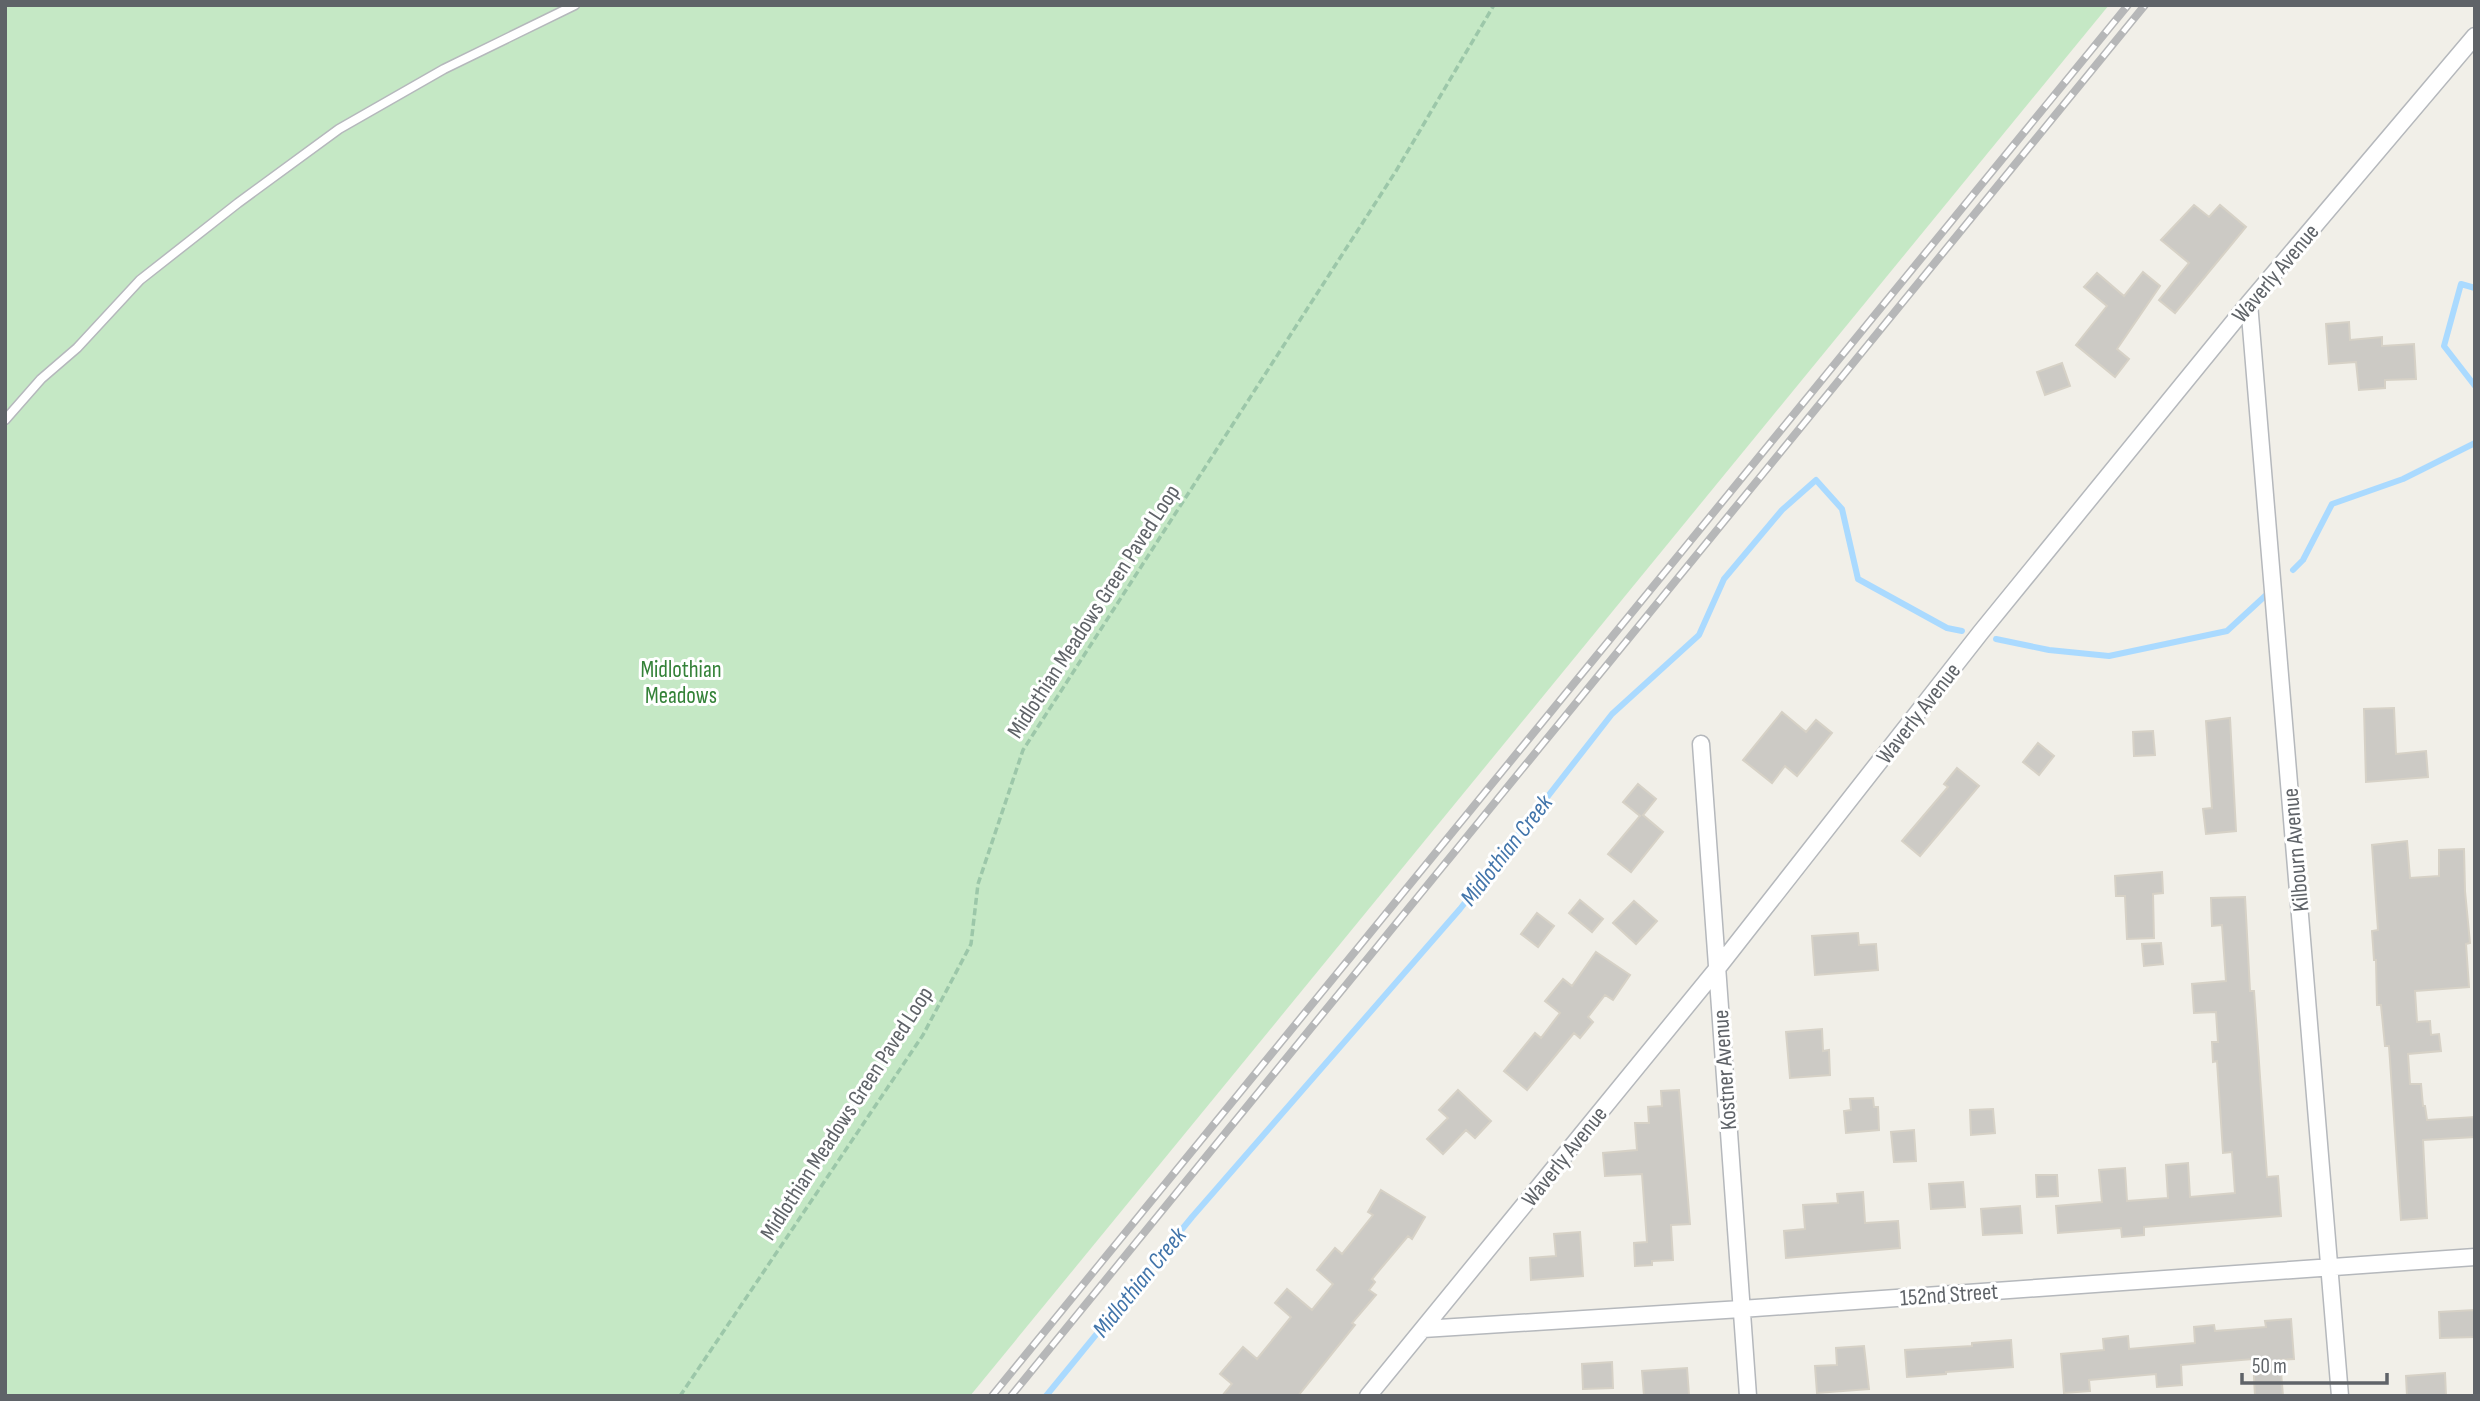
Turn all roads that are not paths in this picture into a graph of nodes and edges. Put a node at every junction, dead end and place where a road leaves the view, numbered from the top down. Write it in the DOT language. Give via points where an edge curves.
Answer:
graph roads {
  1 [pos="575,5"];
  2 [pos="2475,36"];
  3 [pos="2249,303"];
  4 [pos="5,420"];
  5 [pos="1701,744"];
  6 [pos="1716,970"];
  7 [pos="2475,1256"];
  8 [pos="2330,1267"];
  9 [pos="1741,1309"];
  10 [pos="1423,1329"];
  11 [pos="1368,1396"];
  12 [pos="1748,1396"];
  13 [pos="2340,1396"];
  1 -- 4 [label="lane" via="443,69 328,137 141,280"];
  2 -- 3 [label="street, Waverly Avenue"];
  3 -- 6 [label="street, Waverly Avenue" via="1981,632"];
  3 -- 8 [label="street, Kilbourn Avenue"];
  5 -- 6 [label="street, Kostner Avenue"];
  6 -- 9 [label="street, Kostner Avenue"];
  6 -- 10 [label="street, Waverly Avenue"];
  7 -- 8 [label="street, 152nd Street"];
  8 -- 9 [label="street, 152nd Street"];
  8 -- 13 [label="street, Kilbourn Avenue"];
  9 -- 10 [label="street, 152nd Street"];
  9 -- 12 [label="street, Kostner Avenue"];
  10 -- 11 [label="street, Waverly Avenue"];
}
